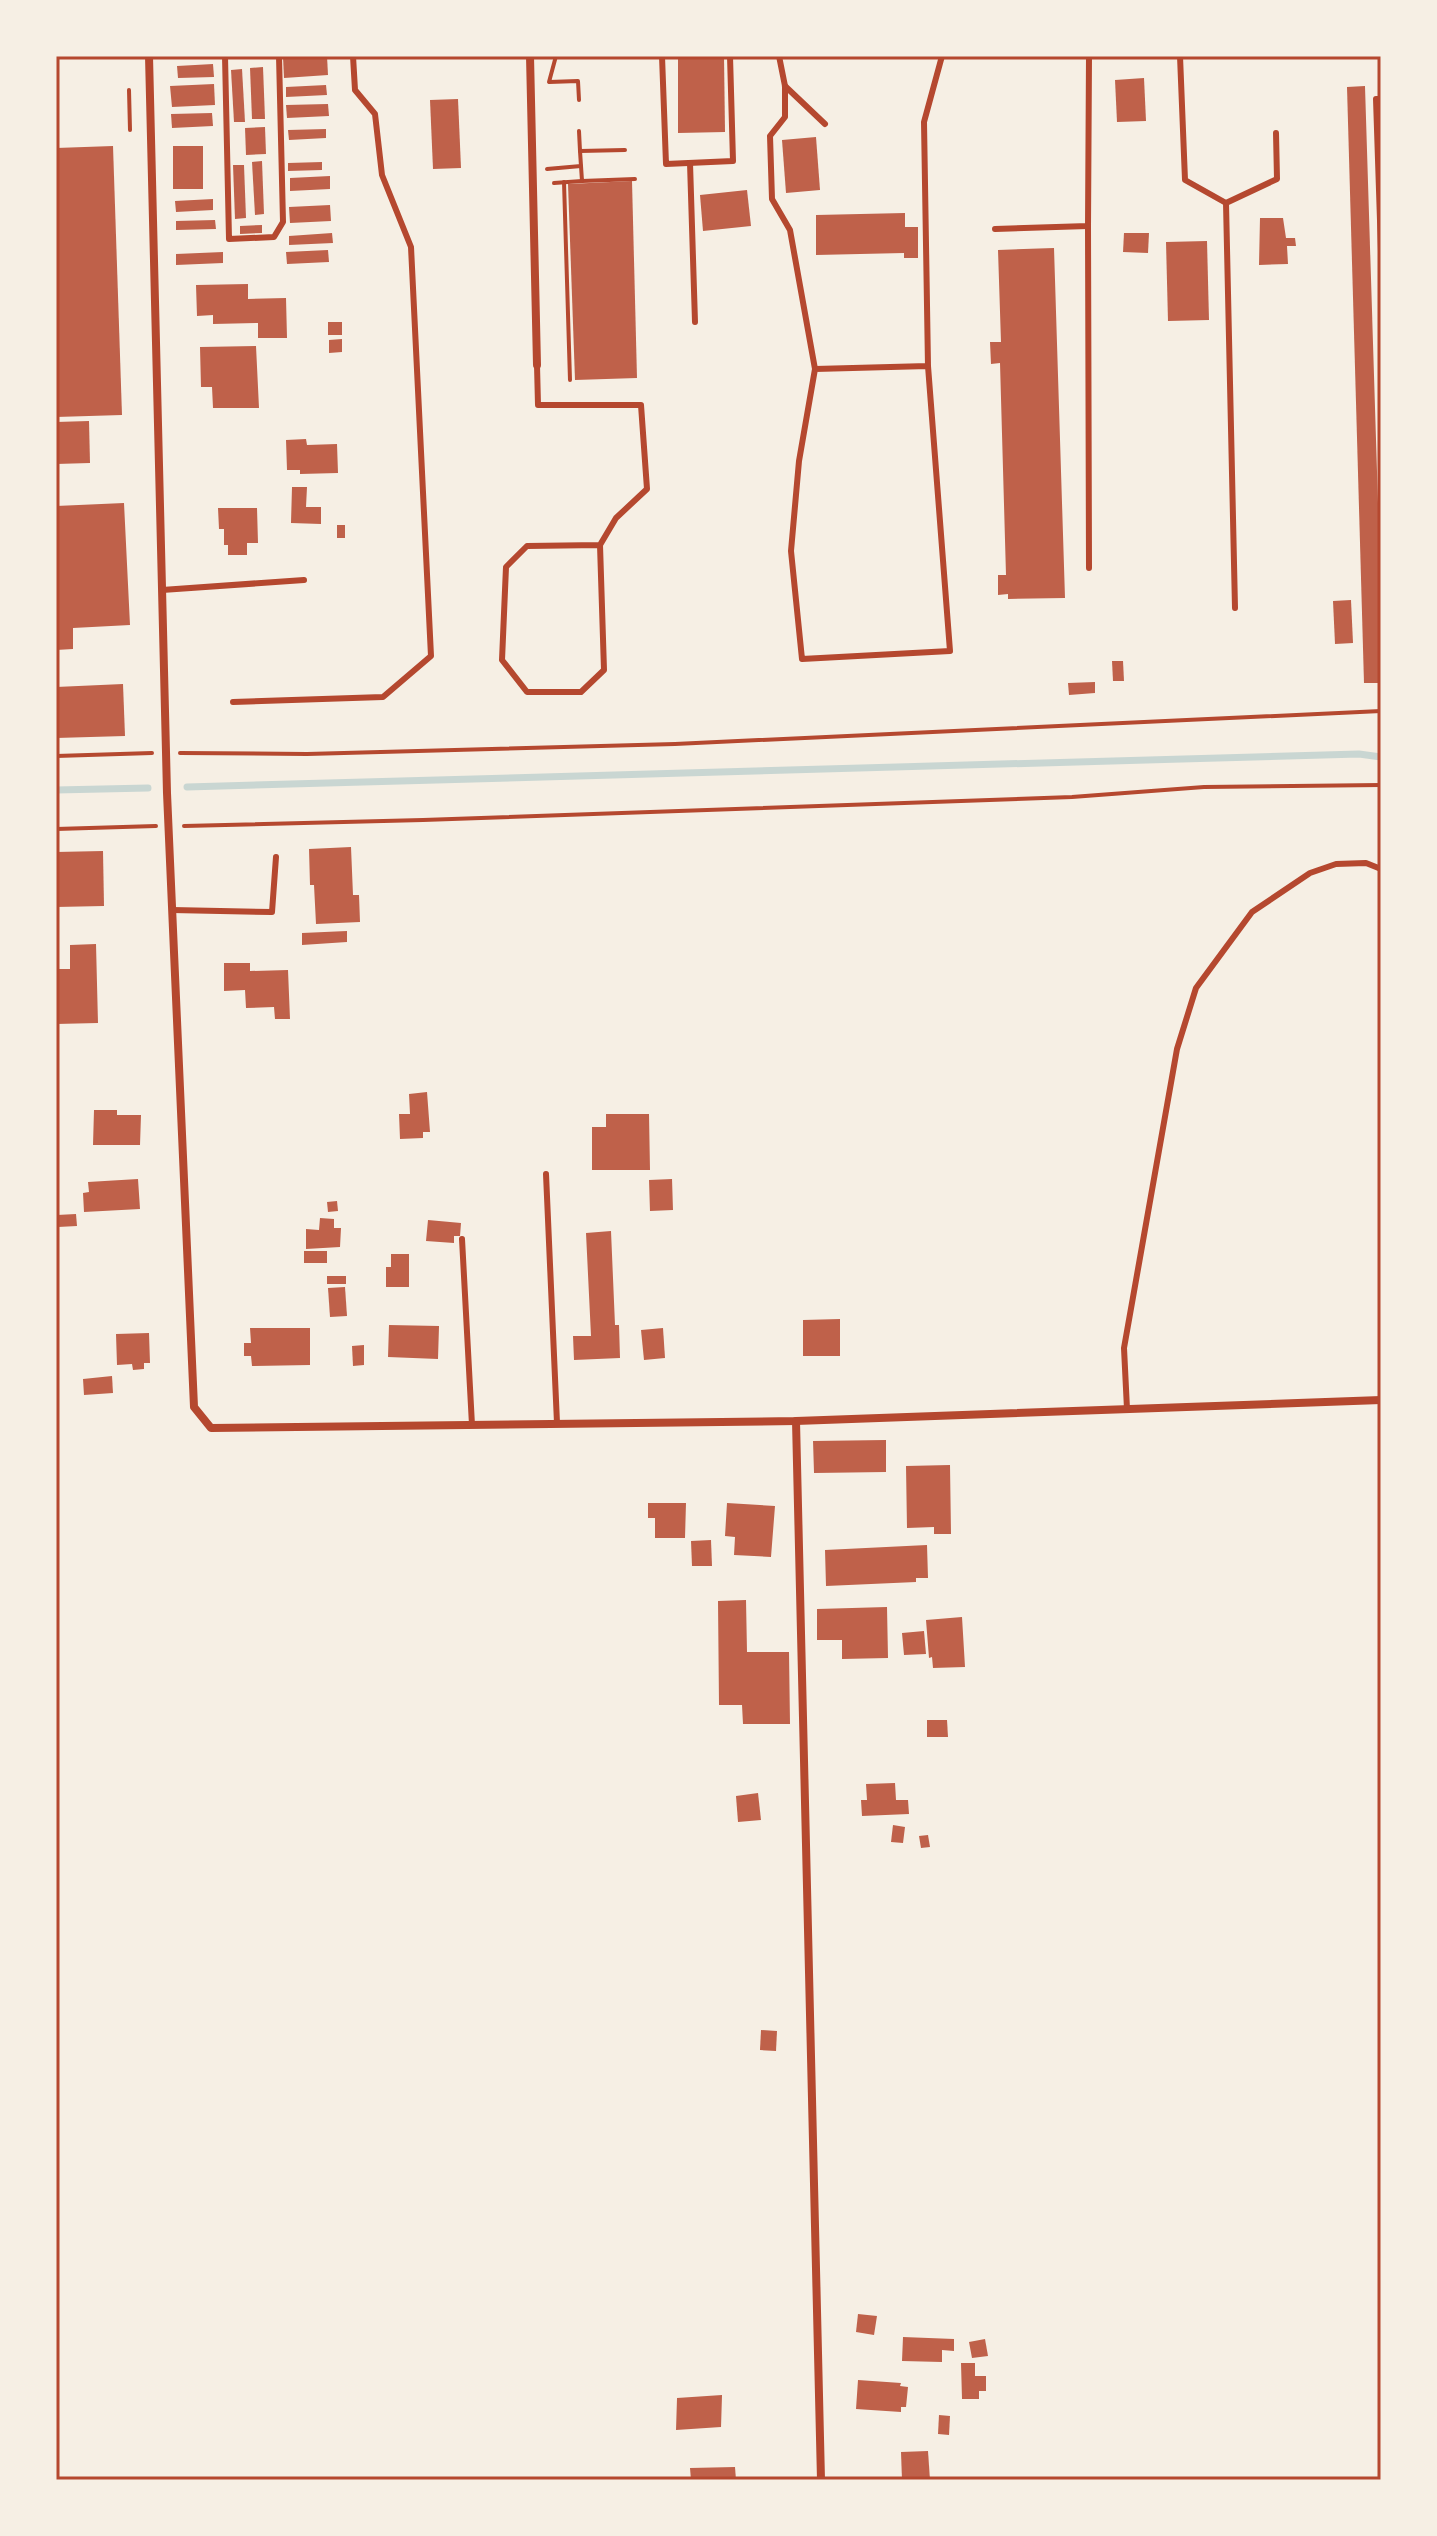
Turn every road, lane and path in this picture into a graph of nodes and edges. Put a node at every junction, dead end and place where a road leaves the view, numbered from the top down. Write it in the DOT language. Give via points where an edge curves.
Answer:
graph roads {
  1 [pos="149,56"];
  2 [pos="225,56"];
  3 [pos="279,56"];
  4 [pos="353,56"];
  5 [pos="530,56"];
  6 [pos="556,56"];
  7 [pos="662,56"];
  8 [pos="730,56"];
  9 [pos="779,56"];
  10 [pos="942,56"];
  11 [pos="1089,56"];
  12 [pos="1180,56"];
  13 [pos="785,86"];
  14 [pos="129,90"];
  15 [pos="1381,99"];
  16 [pos="579,100"];
  17 [pos="825,124"];
  18 [pos="130,130"];
  19 [pos="579,131"];
  20 [pos="1276,133"];
  21 [pos="625,150"];
  22 [pos="580,151"];
  23 [pos="690,163"];
  24 [pos="581,166"];
  25 [pos="533,170"];
  26 [pos="635,179"];
  27 [pos="582,181"];
  28 [pos="564,182"];
  29 [pos="554,183"];
  30 [pos="1226,203"];
  31 [pos="1088,226"];
  32 [pos="995,229"];
  33 [pos="1381,251"];
  34 [pos="695,322"];
  35 [pos="537,365"];
  36 [pos="928,366"];
  37 [pos="815,369"];
  38 [pos="570,380"];
  39 [pos="600,545"];
  40 [pos="1089,568"];
  41 [pos="304,580"];
  42 [pos="162,590"];
  43 [pos="1235,608"];
  44 [pos="233,702"];
  45 [pos="1381,711"];
  46 [pos="166,752"];
  47 [pos="56,756"];
  48 [pos="1381,785"];
  49 [pos="169,826"];
  50 [pos="56,829"];
  51 [pos="276,857"];
  52 [pos="1381,869"];
  53 [pos="172,910"];
  54 [pos="546,1174"];
  55 [pos="462,1239"];
  56 [pos="1381,1400"];
  57 [pos="1127,1409"];
  58 [pos="796,1421"];
  59 [pos="557,1423"];
  60 [pos="472,1425"];
  61 [pos="821,2480"];
  1 -- 42 [label="street"];
  2 -- 3 [label="lane" via="229,239 274,237 283,222"];
  4 -- 44 [label="lane" via="355,90 375,114 382,175 411,247 431,656 383,697"];
  5 -- 25 [label="street"];
  6 -- 16 [label="path" via="549,82 578,81"];
  7 -- 23 [label="lane" via="666,164"];
  8 -- 23 [label="lane" via="733,161"];
  9 -- 13 [label="lane"];
  10 -- 36 [label="lane" via="924,122"];
  11 -- 31 [label="lane"];
  12 -- 30 [label="lane" via="1185,180"];
  13 -- 17 [label="lane"];
  13 -- 37 [label="lane" via="785,117 770,136 772,199 790,230"];
  14 -- 18 [label="path"];
  15 -- 33 [label="lane" via="1376,99"];
  19 -- 22 [label="path"];
  20 -- 30 [label="lane" via="1277,179"];
  21 -- 22 [label="path"];
  22 -- 24 [label="path"];
  23 -- 34 [label="lane"];
  24 -- 25 [label="path"];
  24 -- 27 [label="path"];
  25 -- 35 [label="street"];
  26 -- 27 [label="path"];
  27 -- 28 [label="path"];
  28 -- 29 [label="path"];
  28 -- 38 [label="path"];
  30 -- 43 [label="lane"];
  31 -- 32 [label="lane"];
  31 -- 40 [label="lane"];
  35 -- 39 [label="lane" via="538,405 641,405 647,489 616,518"];
  36 -- 37 [label="lane"];
  36 -- 37 [label="lane" via="950,651 802,659 791,551"];
  39 -- 39 [label="lane" via="604,670 581,692 527,692 502,660 506,567 527,546"];
  41 -- 42 [label="lane"];
  42 -- 46 [label="street"];
  45 -- 46 [label="path" via="675,744 307,754"];
  46 -- 47 [label="path"];
  46 -- 49 [label="street"];
  48 -- 49 [label="path"];
  49 -- 50 [label="path"];
  49 -- 53 [label="street"];
  51 -- 53 [label="lane" via="272,912"];
  52 -- 57 [label="lane" via="1366,863 1336,864 1310,873 1252,912 1196,988 1177,1049 1124,1348"];
  53 -- 60 [label="street" via="194,1407 211,1428"];
  54 -- 59 [label="lane"];
  55 -- 60 [label="lane"];
  56 -- 57 [label="street"];
  57 -- 58 [label="street"];
  58 -- 59 [label="street"];
  58 -- 61 [label="street"];
  59 -- 60 [label="street"];
}
